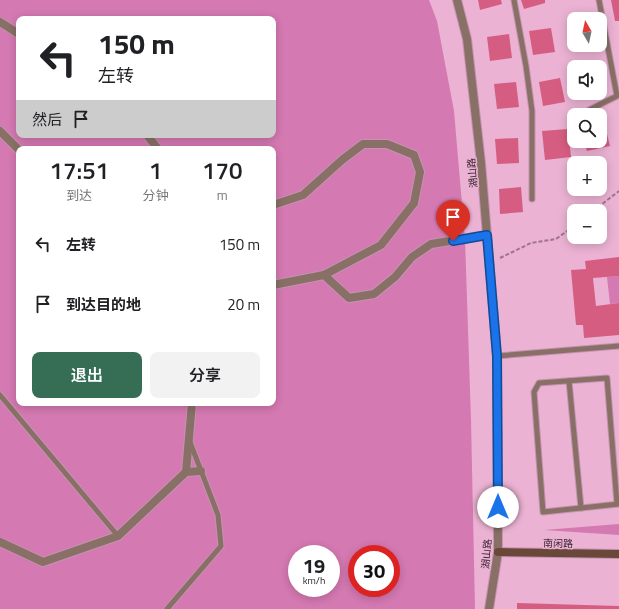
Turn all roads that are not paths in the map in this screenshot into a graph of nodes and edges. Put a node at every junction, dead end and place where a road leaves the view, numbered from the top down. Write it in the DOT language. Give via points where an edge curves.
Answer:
graph roads {
  1 [pos="457,0"];
  2 [pos="514,0"];
  3 [pos="599,0"];
  4 [pos="0,22"];
  5 [pos="16,32"];
  6 [pos="593,108"];
  7 [pos="0,131"];
  8 [pos="149,138"];
  9 [pos="156,146"];
  10 [pos="16,147"];
  11 [pos="532,199"];
  12 [pos="276,204"];
  13 [pos="487,235"];
  14 [pos="324,275"];
  15 [pos="276,284"];
  16 [pos="619,346"];
  17 [pos="497,356"];
  18 [pos="569,381"];
  19 [pos="0,395"];
  20 [pos="192,406"];
  21 [pos="189,439"];
  22 [pos="201,471"];
  23 [pos="186,472"];
  24 [pos="618,504"];
  25 [pos="581,508"];
  26 [pos="118,536"];
  27 [pos="0,542"];
  28 [pos="498,552"];
  29 [pos="619,554"];
  30 [pos="167,609"];
  31 [pos="489,609"];
  1 -- 13 [label="street, 湖山路" via="468,39"];
  2 -- 11 [label="lane" via="532,111"];
  3 -- 6 [label="lane" via="617,96"];
  4 -- 5 [label="street"];
  7 -- 10 [label="street"];
  8 -- 9 [label="street"];
  12 -- 14 [label="street" via="303,195 363,144 387,144 414,155 420,172 414,203 382,245"];
  13 -- 14 [label="street" via="431,244 412,257 395,277 374,294 349,298"];
  13 -- 17 [label="street, 湖山路"];
  14 -- 15 [label="street"];
  16 -- 17 [label="lane"];
  17 -- 28 [label="street, 湖山路"];
  18 -- 24 [label="lane" via="607,378"];
  18 -- 25 [label="lane"];
  18 -- 25 [label="lane" via="538,383 534,392 543,512"];
  19 -- 26 [label="lane"];
  20 -- 21 [label="street"];
  21 -- 22 [label="lane"];
  21 -- 23 [label="street"];
  22 -- 23 [label="street"];
  22 -- 30 [label="lane" via="218,515 221,546"];
  23 -- 26 [label="street"];
  24 -- 25 [label="lane"];
  26 -- 27 [label="street" via="43,562"];
  28 -- 29 [label="street, 南闲路"];
  28 -- 31 [label="street, 湖山路"];
}
